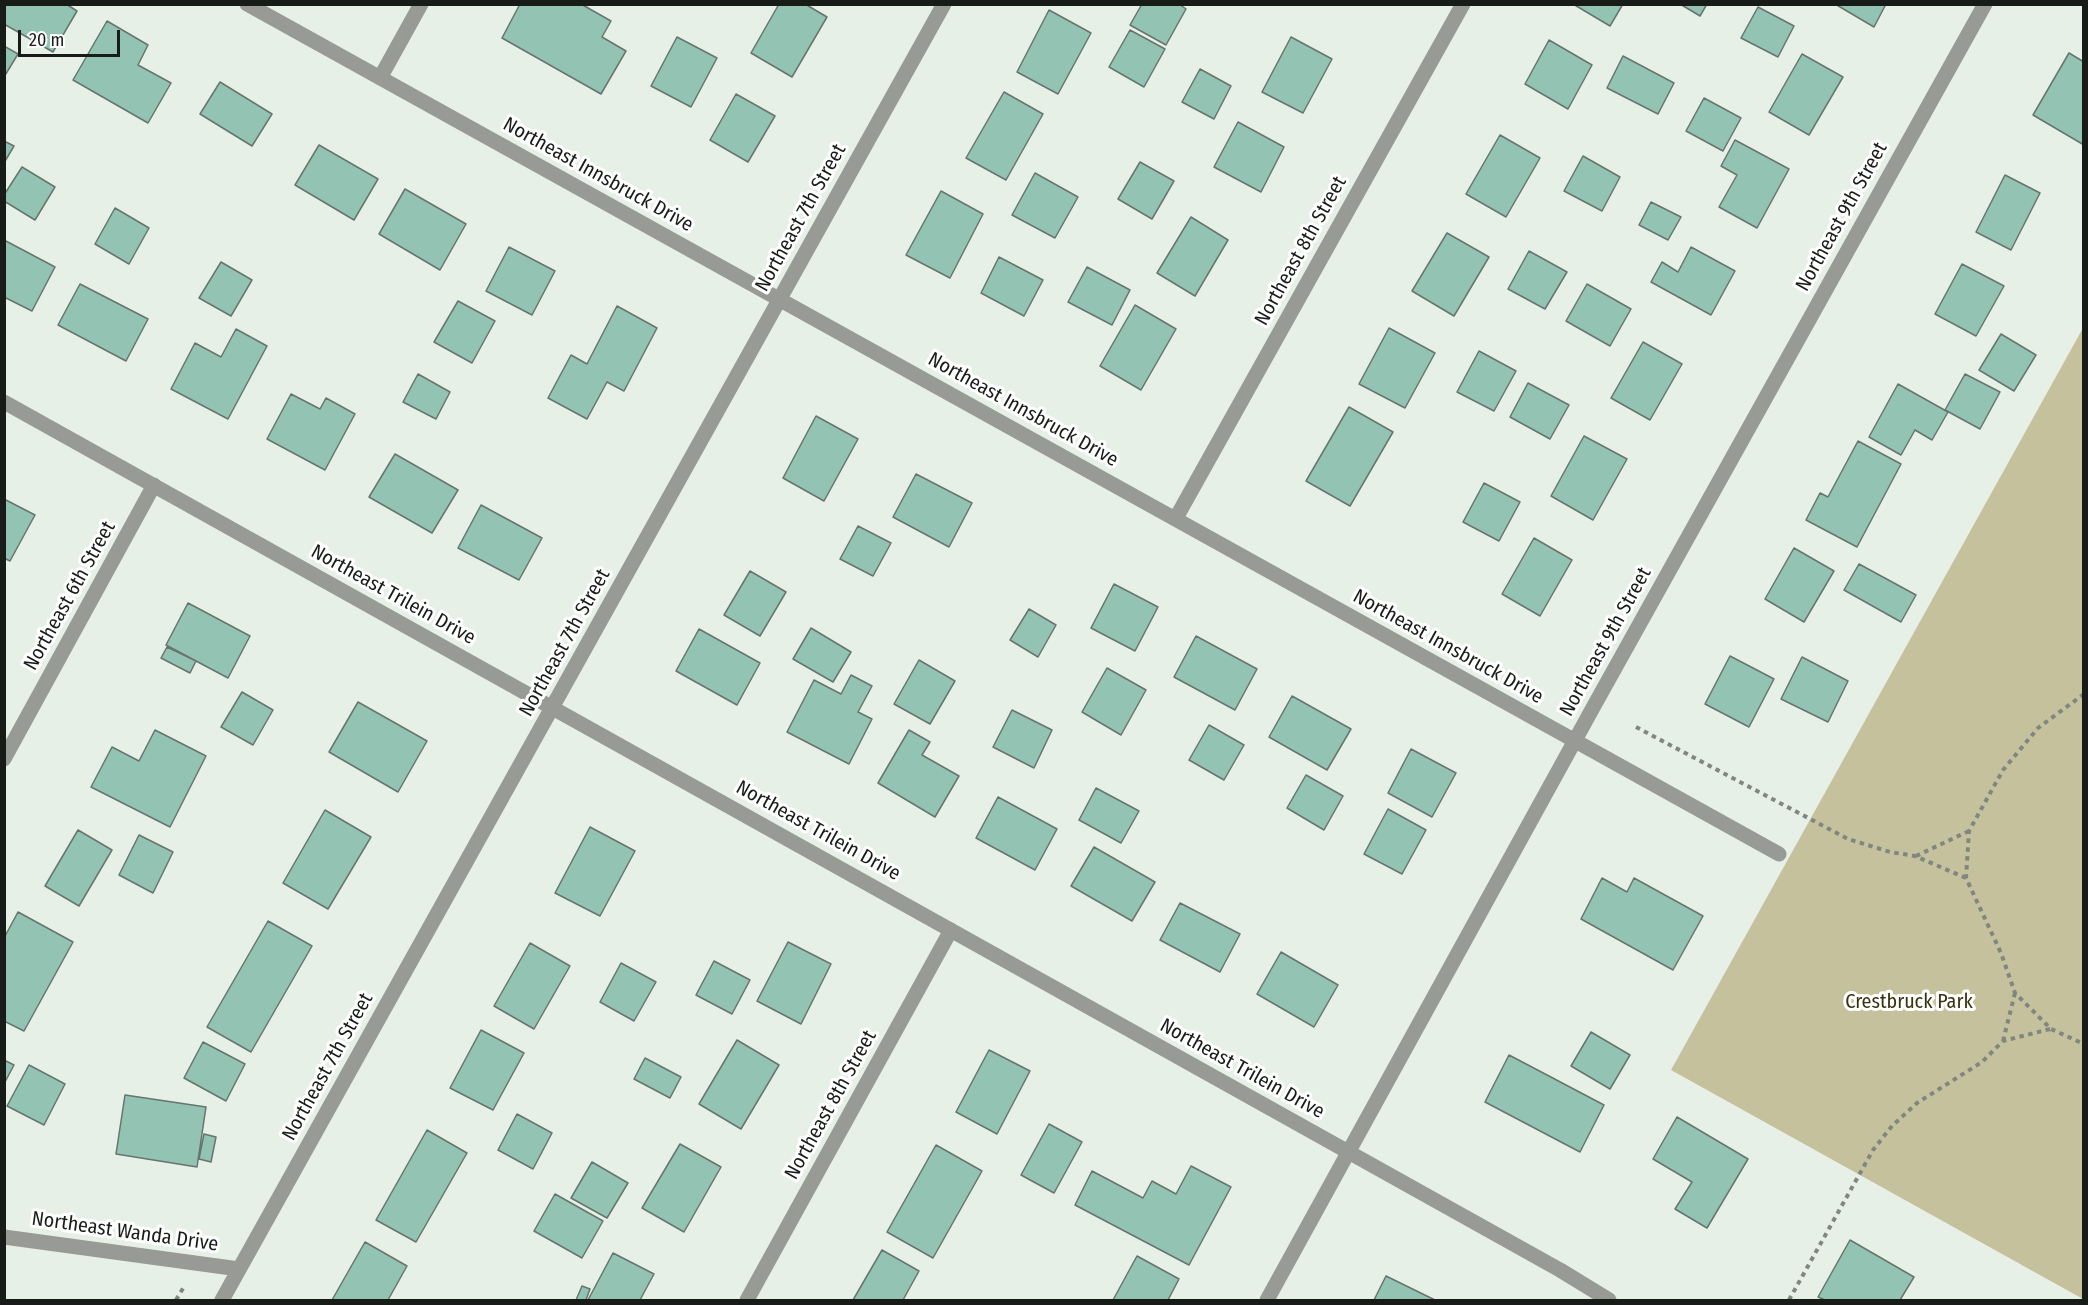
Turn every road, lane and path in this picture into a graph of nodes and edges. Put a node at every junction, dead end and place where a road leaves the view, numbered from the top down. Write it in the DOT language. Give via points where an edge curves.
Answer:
graph roads {
  1 [pos="247,4"];
  2 [pos="421,4"];
  3 [pos="944,4"];
  4 [pos="1463,4"];
  5 [pos="1985,4"];
  6 [pos="380,78"];
  7 [pos="780,299"];
  8 [pos="4,402"];
  9 [pos="154,485"];
  10 [pos="1176,518"];
  11 [pos="2084,694"];
  12 [pos="553,708"];
  13 [pos="1636,727"];
  14 [pos="1575,742"];
  15 [pos="4,759"];
  16 [pos="1969,831"];
  17 [pos="1779,854"];
  18 [pos="1915,856"];
  19 [pos="1966,878"];
  20 [pos="951,930"];
  21 [pos="2015,993"];
  22 [pos="2051,1029"];
  23 [pos="2003,1041"];
  24 [pos="2084,1044"];
  25 [pos="1348,1152"];
  26 [pos="4,1237"];
  27 [pos="239,1269"];
  28 [pos="222,1300"];
  29 [pos="747,1300"];
  30 [pos="1267,1300"];
  31 [pos="1609,1300"];
  32 [pos="1789,1300"];
  1 -- 6 [label="street, Northeast Innsbruck Drive"];
  2 -- 6 [label="street"];
  3 -- 7 [label="street, Northeast 7th Street"];
  4 -- 10 [label="street, Northeast 8th Street"];
  5 -- 14 [label="street, Northeast 9th Street"];
  6 -- 7 [label="street, Northeast Innsbruck Drive"];
  7 -- 10 [label="street, Northeast Innsbruck Drive"];
  7 -- 12 [label="street, Northeast 7th Street"];
  8 -- 9 [label="street, Northeast Trilein Drive"];
  9 -- 12 [label="street, Northeast Trilein Drive"];
  9 -- 15 [label="street, Northeast 6th Street"];
  10 -- 14 [label="street, Northeast Innsbruck Drive"];
  11 -- 16 [label="path" via="2038,728 2020,747"];
  12 -- 20 [label="street, Northeast Trilein Drive"];
  12 -- 27 [label="street, Northeast 7th Street"];
  13 -- 18 [label="path" via="1848,839"];
  14 -- 17 [label="street, Northeast Innsbruck Drive"];
  14 -- 25 [label="street, Northeast 9th Street"];
  16 -- 18 [label="path"];
  16 -- 19 [label="path"];
  18 -- 19 [label="path"];
  19 -- 21 [label="path"];
  20 -- 25 [label="street, Northeast Trilein Drive"];
  20 -- 29 [label="street, Northeast 8th Street"];
  21 -- 22 [label="path"];
  21 -- 23 [label="path"];
  22 -- 23 [label="path"];
  22 -- 24 [label="path"];
  23 -- 32 [label="path" via="1982,1062 1917,1103 1892,1126 1873,1150"];
  25 -- 30 [label="street, Northeast 9th Street"];
  25 -- 31 [label="street, Northeast Trilein Drive"];
  26 -- 27 [label="street, Northeast Wanda Drive"];
  27 -- 28 [label="street, Northeast 7th Street"];
}
